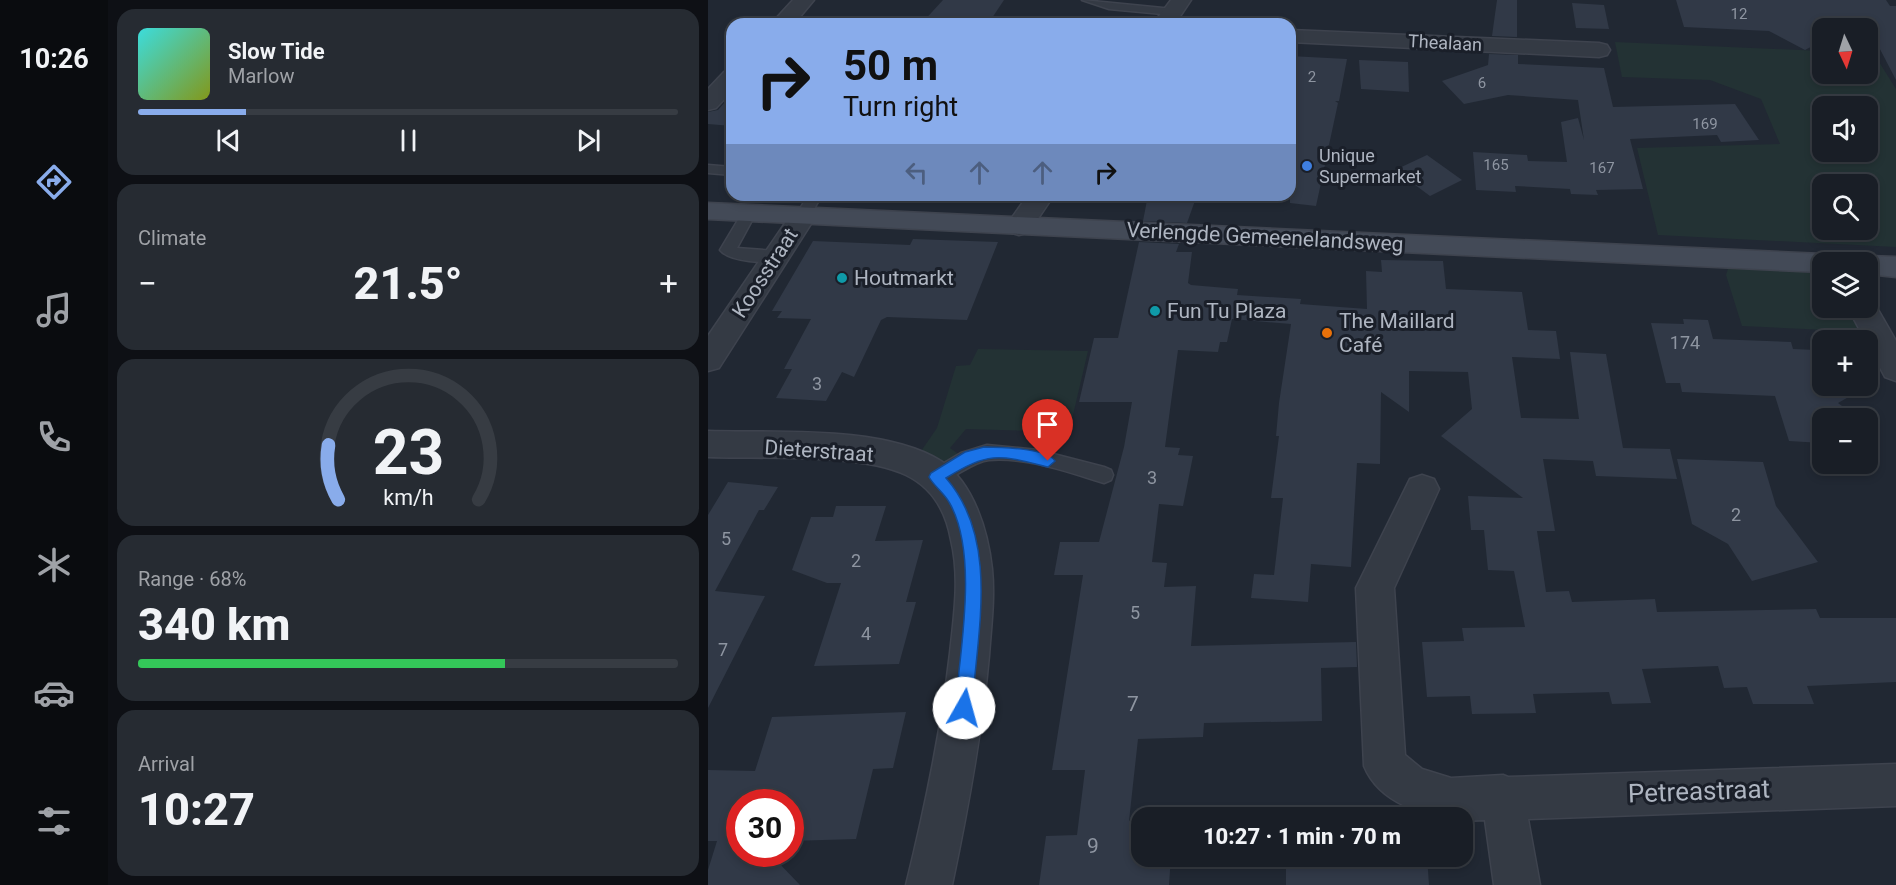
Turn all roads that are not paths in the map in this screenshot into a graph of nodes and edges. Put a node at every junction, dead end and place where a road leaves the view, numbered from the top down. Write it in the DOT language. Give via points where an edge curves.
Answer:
graph roads {
  1 [pos="804,0"];
  2 [pos="1088,0"];
  3 [pos="1173,12"];
  4 [pos="787,18"];
  5 [pos="1296,36"];
  6 [pos="1599,50"];
  7 [pos="726,84"];
  8 [pos="708,103"];
  9 [pos="720,170"];
  10 [pos="708,184"];
  11 [pos="1037,201"];
  12 [pos="809,205"];
  13 [pos="708,211"];
  14 [pos="749,213"];
  15 [pos="1019,226"];
  16 [pos="776,256"];
  17 [pos="1812,263"];
  18 [pos="1878,266"];
  19 [pos="1896,267"];
  20 [pos="1868,318"];
  21 [pos="708,360"];
  22 [pos="1896,369"];
  23 [pos="708,444"];
  24 [pos="1104,475"];
  25 [pos="936,477"];
  26 [pos="1422,489"];
  27 [pos="1896,785"];
  28 [pos="1503,796"];
  29 [pos="929,885"];
  30 [pos="1517,885"];
  1 -- 4 [label="street"];
  2 -- 3 [label="lane" via="1109,6"];
  5 -- 6 [label="street, Thealaan"];
  7 -- 8 [label="street"];
  9 -- 10 [label="lane"];
  11 -- 15 [label="street"];
  12 -- 14 [label="street, Verlengde Gemeenelandsweg"];
  12 -- 15 [label="street, Verlengde Gemeenelandsweg"];
  12 -- 16 [label="street, Koosstraat"];
  13 -- 14 [label="street, Verlengde Gemeenelandsweg"];
  14 -- 16 [label="lane" via="728,250"];
  15 -- 17 [label="street, Verlengde Gemeenelandsweg"];
  16 -- 21 [label="street, Koosstraat"];
  18 -- 19 [label="street"];
  20 -- 22 [label="street"];
  23 -- 25 [label="street, Dieterstraat" via="852,450 917,464"];
  24 -- 25 [label="lane" via="1011,452 993,452 970,456"];
  25 -- 29 [label="street, Dieterstraat" via="955,499 968,533 974,570 961,729"];
  26 -- 28 [label="street, Petreastraat" via="1375,588 1385,766 1410,786 1451,800"];
  27 -- 28 [label="street, Petreastraat"];
  28 -- 30 [label="street"];
}
